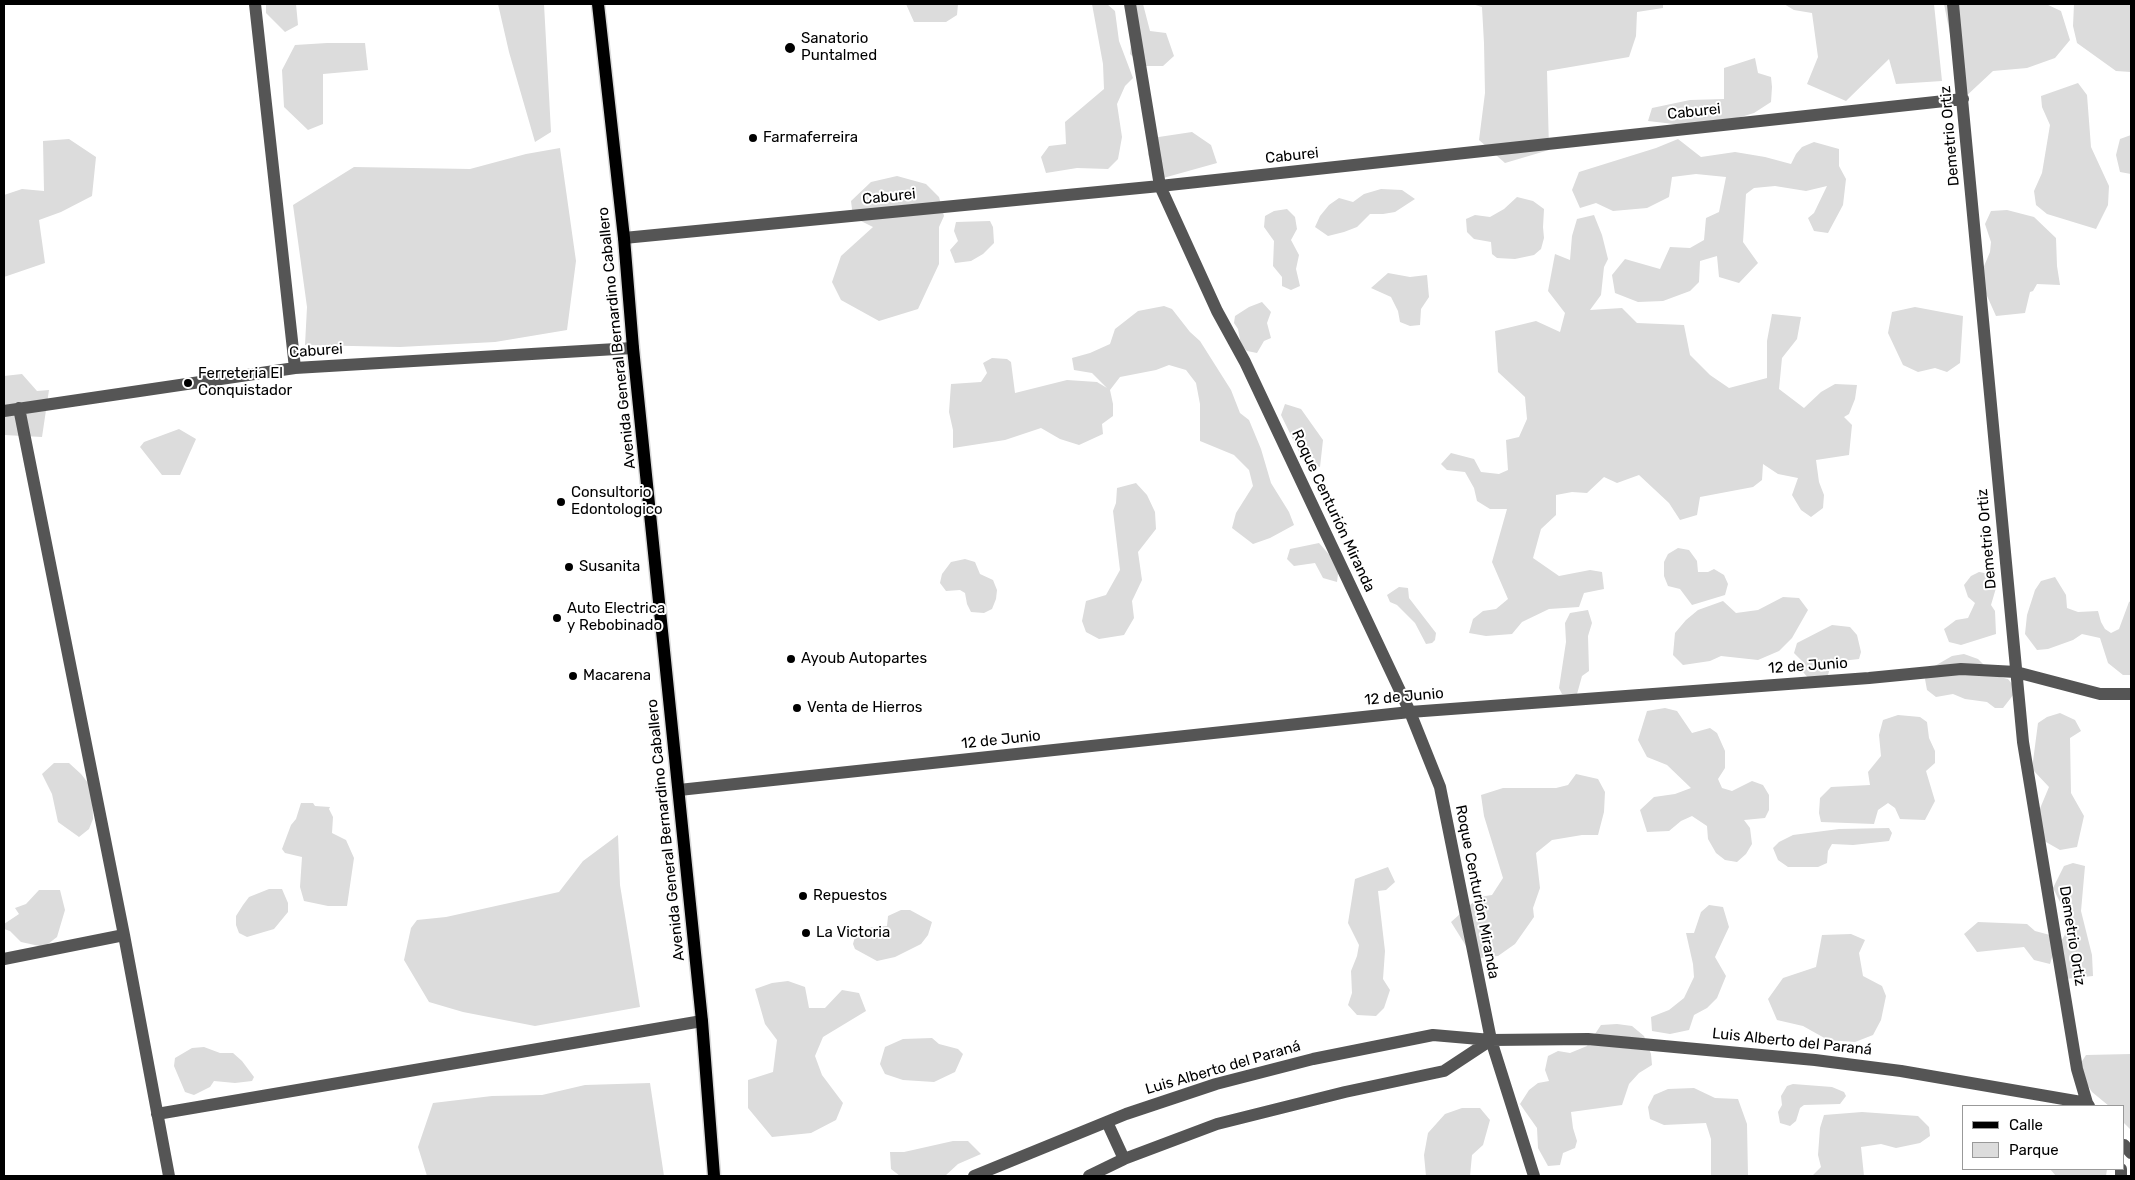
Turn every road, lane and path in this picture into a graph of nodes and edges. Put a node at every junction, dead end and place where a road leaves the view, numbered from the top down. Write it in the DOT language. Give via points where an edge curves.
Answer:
graph roads {
  1 [pos="255,4"];
  2 [pos="598,4"];
  3 [pos="1130,4"];
  4 [pos="1953,4"];
  5 [pos="1963,99"];
  6 [pos="1160,186"];
  7 [pos="624,238"];
  8 [pos="633,348"];
  9 [pos="294,368"];
  10 [pos="19,408"];
  11 [pos="4,411"];
  12 [pos="2016,672"];
  13 [pos="2131,694"];
  14 [pos="1410,712"];
  15 [pos="679,790"];
  16 [pos="124,935"];
  17 [pos="4,959"];
  18 [pos="702,1021"];
  19 [pos="1491,1040"];
  20 [pos="2077,1069"];
  21 [pos="2088,1105"];
  22 [pos="157,1114"];
  23 [pos="1107,1122"];
  24 [pos="1124,1159"];
  25 [pos="169,1176"];
  26 [pos="714,1176"];
  27 [pos="974,1176"];
  28 [pos="1088,1176"];
  29 [pos="1534,1176"];
  1 -- 9 [label="street"];
  2 -- 7 [label="main road, Avenida General Bernardino Caballero"];
  3 -- 6 [label="street, Roque Centurión Miranda"];
  4 -- 5 [label="street, Demetrio Ortiz"];
  5 -- 6 [label="street, Caburei"];
  5 -- 12 [label="street, Demetrio Ortiz"];
  6 -- 7 [label="street, Caburei"];
  6 -- 14 [label="street, Roque Centurión Miranda"];
  7 -- 8 [label="main road, Avenida General Bernardino Caballero"];
  8 -- 9 [label="street, Caburei"];
  8 -- 15 [label="main road, Avenida General Bernardino Caballero"];
  9 -- 10 [label="street, Caburei"];
  10 -- 11 [label="street, Caburei"];
  10 -- 16 [label="street"];
  12 -- 13 [label="street, 12 de Junio" via="2100,694"];
  12 -- 14 [label="street, 12 de Junio" via="1961,669"];
  12 -- 20 [label="street, Demetrio Ortiz" via="2023,742"];
  14 -- 15 [label="street, 12 de Junio"];
  14 -- 19 [label="street, Roque Centurión Miranda" via="1440,787"];
  15 -- 18 [label="main road, Avenida General Bernardino Caballero"];
  16 -- 17 [label="street"];
  16 -- 22 [label="street"];
  18 -- 22 [label="street"];
  18 -- 26 [label="main road, Avenida General Bernardino Caballero"];
  19 -- 21 [label="street, Luis Alberto del Paraná" via="1588,1039 1815,1060 1910,1073"];
  19 -- 23 [label="street, Luis Alberto del Paraná" via="1432,1035 1313,1059 1216,1084"];
  19 -- 24 [label="street" via="1444,1071 1217,1124"];
  19 -- 29 [label="street, Roque Centurión Miranda"];
  20 -- 21 [label="street, Luis Alberto del Paraná"];
  22 -- 25 [label="street"];
  23 -- 24 [label="street"];
  23 -- 27 [label="street, Luis Alberto del Paraná"];
  24 -- 28 [label="street"];
}
